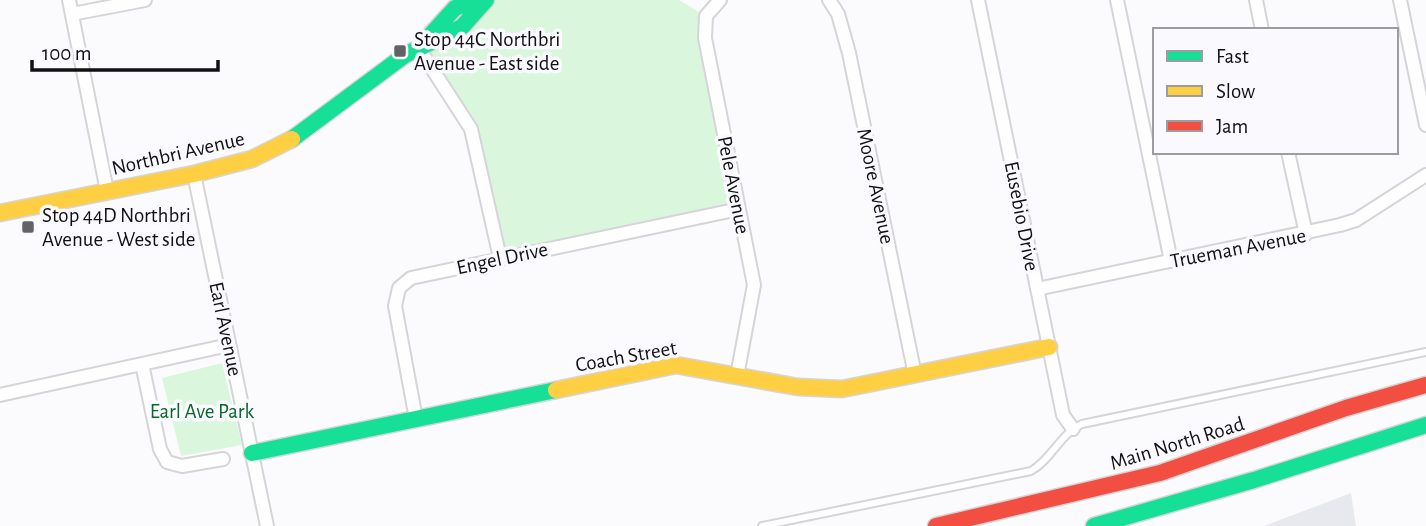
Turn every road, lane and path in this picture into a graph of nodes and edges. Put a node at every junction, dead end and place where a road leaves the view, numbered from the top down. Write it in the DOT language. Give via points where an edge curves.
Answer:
graph roads {
  1 [pos="69,0"];
  2 [pos="145,0"];
  3 [pos="479,0"];
  4 [pos="486,0"];
  5 [pos="720,0"];
  6 [pos="829,0"];
  7 [pos="978,0"];
  8 [pos="1116,0"];
  9 [pos="1256,0"];
  10 [pos="1400,0"];
  11 [pos="72,14"];
  12 [pos="1262,28"];
  13 [pos="418,47"];
  14 [pos="1426,125"];
  15 [pos="1289,154"];
  16 [pos="194,174"];
  17 [pos="1426,175"];
  18 [pos="107,191"];
  19 [pos="739,209"];
  20 [pos="0,213"];
  21 [pos="1306,234"];
  22 [pos="500,258"];
  23 [pos="1171,261"];
  24 [pos="1037,289"];
  25 [pos="229,345"];
  26 [pos="1049,347"];
  27 [pos="1426,352"];
  28 [pos="142,364"];
  29 [pos="915,375"];
  30 [pos="737,376"];
  31 [pos="1426,385"];
  32 [pos="0,395"];
  33 [pos="416,419"];
  34 [pos="1426,425"];
  35 [pos="1073,429"];
  36 [pos="252,453"];
  37 [pos="223,459"];
  38 [pos="267,526"];
  39 [pos="762,526"];
  40 [pos="936,526"];
  41 [pos="1094,526"];
  1 -- 11 [label="street"];
  2 -- 11 [label="street"];
  3 -- 13 [label="main road, Northbri Avenue" via="455,8"];
  4 -- 13 [label="main road, Northbri Avenue" via="462,27"];
  5 -- 19 [label="street, Pele Avenue" via="706,16 705,38"];
  6 -- 29 [label="street, Moore Avenue" via="849,52"];
  7 -- 24 [label="street, Eusebio Drive"];
  8 -- 23 [label="street"];
  9 -- 12 [label="street"];
  10 -- 14 [label="street"];
  11 -- 18 [label="street"];
  13 -- 16 [label="main road, Northbri Avenue" via="286,143 252,159"];
  13 -- 22 [label="street" via="471,129"];
  15 -- 21 [label="street"];
  16 -- 18 [label="main road, Northbri Avenue"];
  16 -- 25 [label="street, Earl Avenue"];
  17 -- 21 [label="street, Trueman Avenue" via="1356,220"];
  18 -- 20 [label="main road, Northbri Avenue"];
  19 -- 22 [label="street, Engel Drive"];
  19 -- 30 [label="street, Pele Avenue" via="754,285"];
  21 -- 23 [label="street, Trueman Avenue"];
  22 -- 33 [label="street, Engel Drive" via="416,276 399,288 395,306"];
  23 -- 24 [label="street, Trueman Avenue"];
  24 -- 26 [label="street, Eusebio Drive"];
  25 -- 28 [label="street"];
  25 -- 36 [label="street, Earl Avenue"];
  26 -- 29 [label="main road, Coach Street"];
  26 -- 35 [label="street, Eusebio Drive" via="1063,415"];
  27 -- 35 [label="lane" via="1109,417"];
  28 -- 32 [label="street"];
  28 -- 37 [label="street" via="160,449 167,461 181,466"];
  29 -- 30 [label="main road, Coach Street" via="842,389"];
  30 -- 33 [label="main road, Coach Street" via="676,365"];
  31 -- 40 [label="main road, Main North Road" via="1160,473"];
  33 -- 36 [label="main road, Coach Street"];
  34 -- 41 [label="main road"];
  35 -- 39 [label="lane" via="1031,471"];
  36 -- 38 [label="street, Earl Avenue"];
}
